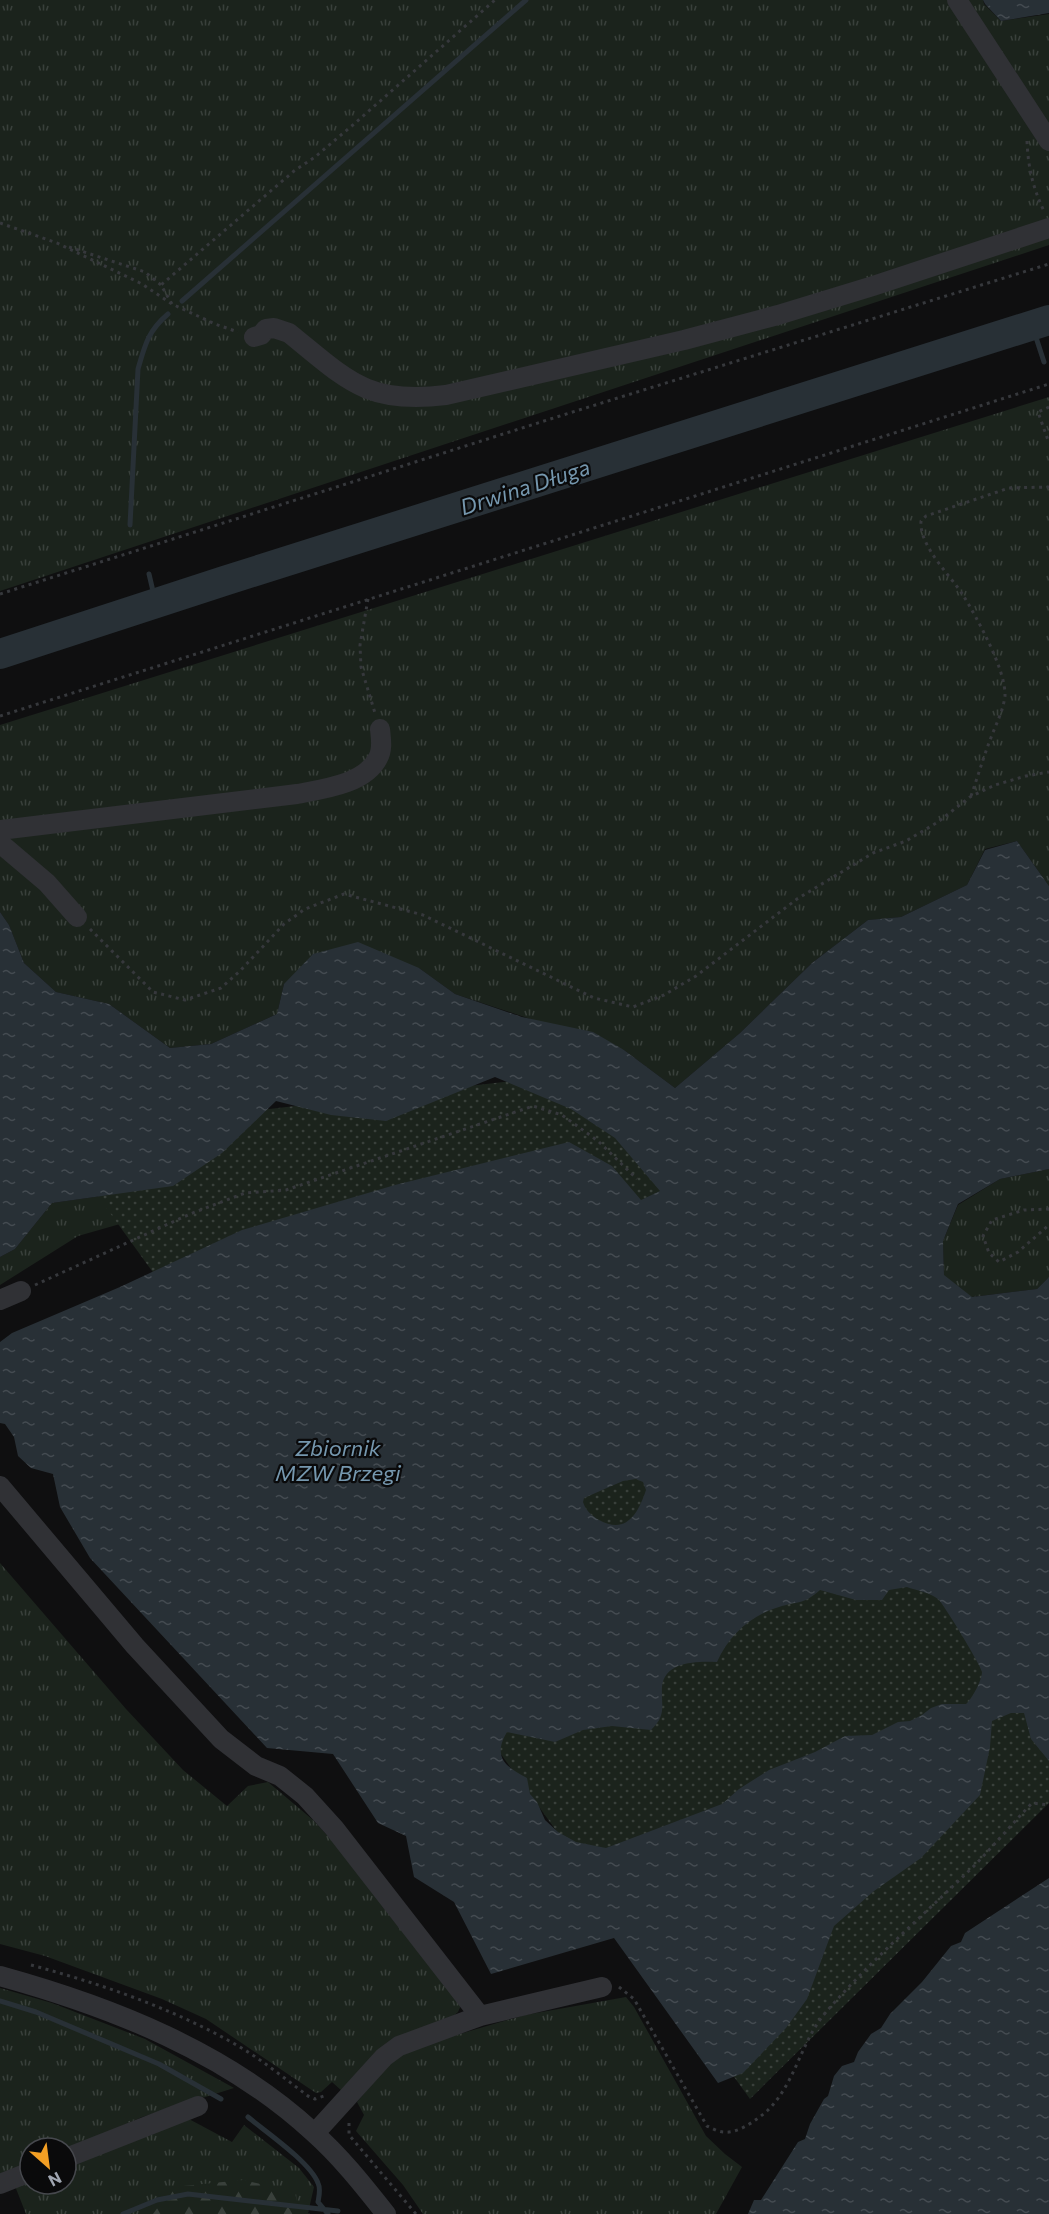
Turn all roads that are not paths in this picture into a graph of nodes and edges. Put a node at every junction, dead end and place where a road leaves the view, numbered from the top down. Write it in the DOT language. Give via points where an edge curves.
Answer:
graph roads {
  1 [pos="957,0"];
  2 [pos="1049,141"];
  3 [pos="1049,228"];
  4 [pos="254,337"];
  5 [pos="380,729"];
  6 [pos="0,830"];
  7 [pos="0,843"];
  8 [pos="77,917"];
  9 [pos="21,1291"];
  10 [pos="0,1300"];
  11 [pos="0,1486"];
  12 [pos="0,1976"];
  13 [pos="602,1987"];
  14 [pos="480,2016"];
  15 [pos="198,2106"];
  16 [pos="315,2133"];
  17 [pos="78,2153"];
  18 [pos="18,2177"];
  19 [pos="0,2184"];
  20 [pos="386,2214"];
  1 -- 2 [label="street"];
  3 -- 4 [label="street" via="778,315 446,395 406,399 369,390 346,379 281,329 266,329"];
  5 -- 6 [label="street" via="379,757 370,770 321,789"];
  7 -- 8 [label="street" via="47,883"];
  9 -- 10 [label="street"];
  11 -- 14 [label="street" via="135,1646 221,1739 256,1766 280,1776 334,1828"];
  12 -- 16 [label="street" via="100,2008 168,2036 269,2096"];
  13 -- 14 [label="street"];
  14 -- 16 [label="street" via="399,2046 384,2057"];
  15 -- 17 [label="street"];
  16 -- 20 [label="street"];
  18 -- 19 [label="street"];
}
